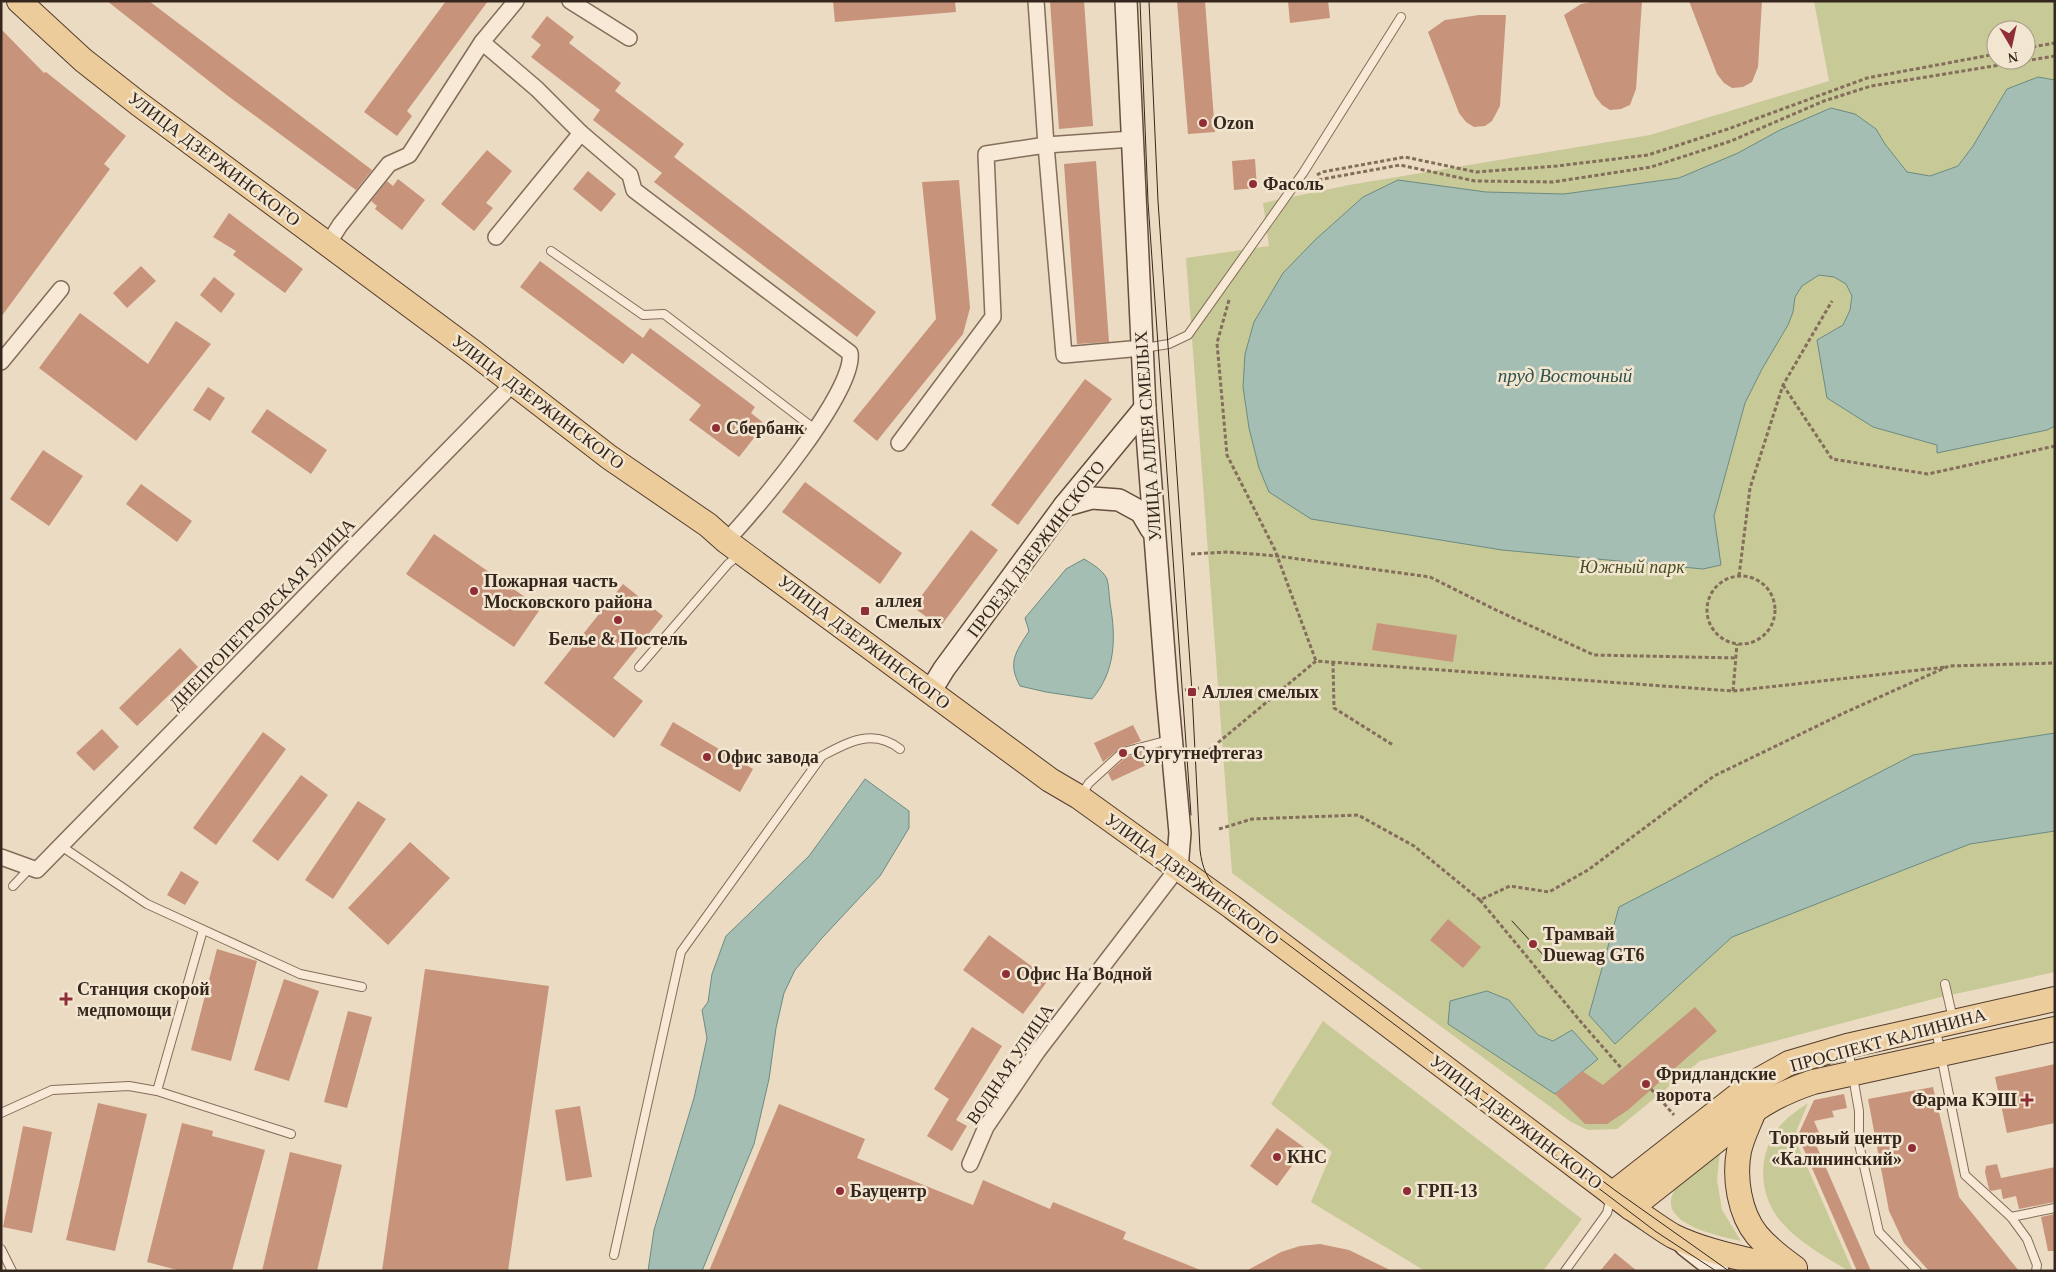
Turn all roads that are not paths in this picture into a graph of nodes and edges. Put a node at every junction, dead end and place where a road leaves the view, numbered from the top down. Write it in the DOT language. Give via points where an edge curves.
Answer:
graph roads {
  1 [pos="516,1"];
  2 [pos="570,1"];
  3 [pos="1036,1"];
  4 [pos="1126,1"];
  5 [pos="21,2"];
  6 [pos="1401,17"];
  7 [pos="629,38"];
  8 [pos="482,42"];
  9 [pos="581,133"];
  10 [pos="1132,139"];
  11 [pos="1046,145"];
  12 [pos="496,237"];
  13 [pos="328,244"];
  14 [pos="551,251"];
  15 [pos="61,289"];
  16 [pos="1142,348"];
  17 [pos="1,362"];
  18 [pos="511,383"];
  19 [pos="1145,408"];
  20 [pos="816,430"];
  21 [pos="899,442"];
  22 [pos="1064,506"];
  23 [pos="1154,529"];
  24 [pos="734,547"];
  25 [pos="639,667"];
  26 [pos="930,692"];
  27 [pos="1171,740"];
  28 [pos="900,749"];
  29 [pos="1079,798"];
  30 [pos="62,846"];
  31 [pos="1,858"];
  32 [pos="34,869"];
  33 [pos="1177,869"];
  34 [pos="13,886"];
  35 [pos="203,930"];
  36 [pos="1946,984"];
  37 [pos="362,987"];
  38 [pos="2055,999"];
  39 [pos="1944,1023"];
  40 [pos="2055,1029"];
  41 [pos="1847,1046"];
  42 [pos="1941,1054"];
  43 [pos="1788,1063"];
  44 [pos="1853,1073"];
  45 [pos="157,1091"];
  46 [pos="1755,1110"];
  47 [pos="1,1112"];
  48 [pos="291,1134"];
  49 [pos="970,1164"];
  50 [pos="1612,1194"];
  51 [pos="1631,1208"];
  52 [pos="2055,1208"];
  53 [pos="2010,1217"];
  54 [pos="1672,1235"];
  55 [pos="1,1250"];
  56 [pos="614,1255"];
  57 [pos="12,1271"];
  58 [pos="1565,1271"];
  59 [pos="1718,1271"];
  60 [pos="1792,1271"];
  61 [pos="1799,1271"];
  62 [pos="1917,1271"];
  63 [pos="2036,1271"];
  1 -- 8 [label="street"];
  2 -- 7 [label="street"];
  3 -- 11 [label="street"];
  4 -- 10 [label="main road, УЛИЦА АЛЛЕЯ СМЕЛЫХ"];
  5 -- 13 [label="main road, УЛИЦА ДЗЕРЖИНСКОГО" via="97,71"];
  6 -- 16 [label="lane" via="1303,173 1188,335 1168,344"];
  8 -- 9 [label="street" via="537,89"];
  8 -- 13 [label="street" via="409,155 389,164"];
  9 -- 12 [label="street"];
  9 -- 20 [label="street" via="630,175 634,190 850,353 852,361 847,376"];
  10 -- 11 [label="street"];
  10 -- 16 [label="main road, УЛИЦА АЛЛЕЯ СМЕЛЫХ"];
  11 -- 16 [label="street" via="1064,355"];
  11 -- 21 [label="street" via="986,154 993,317"];
  13 -- 18 [label="main road, УЛИЦА ДЗЕРЖИНСКОГО"];
  14 -- 20 [label="lane" via="643,315 664,314"];
  15 -- 17 [label="street"];
  16 -- 19 [label="main road, УЛИЦА АЛЛЕЯ СМЕЛЫХ"];
  18 -- 24 [label="main road, УЛИЦА ДЗЕРЖИНСКОГО"];
  18 -- 30 [label="street, ДНЕПРОПЕТРОВСКАЯ УЛИЦА"];
  19 -- 22 [label="main road, ПРОЕЗД ДЗЕРЖИНСКОГО"];
  19 -- 23 [label="main road, УЛИЦА АЛЛЕЯ СМЕЛЫХ"];
  20 -- 24 [label="street" via="743,524"];
  22 -- 23 [label="main road" via="1092,498 1119,500 1141,512"];
  22 -- 26 [label="main road, ПРОЕЗД ДЗЕРЖИНСКОГО"];
  23 -- 27 [label="main road, УЛИЦА АЛЛЕЯ СМЕЛЫХ"];
  24 -- 25 [label="lane" via="728,564"];
  24 -- 26 [label="main road, УЛИЦА ДЗЕРЖИНСКОГО"];
  26 -- 29 [label="main road, УЛИЦА ДЗЕРЖИНСКОГО"];
  27 -- 29 [label="lane" via="1123,752 1088,783"];
  27 -- 33 [label="main road, УЛИЦА АЛЛЕЯ СМЕЛЫХ" via="1180,833"];
  28 -- 56 [label="lane" via="889,740 866,738 844,744 822,756 681,952"];
  29 -- 33 [label="main road, УЛИЦА ДЗЕРЖИНСКОГО"];
  30 -- 32 [label="street, ДНЕПРОПЕТРОВСКАЯ УЛИЦА"];
  30 -- 35 [label="lane" via="147,904"];
  31 -- 32 [label="street"];
  32 -- 34 [label="lane"];
  33 -- 49 [label="street, ВОДНАЯ УЛИЦА" via="1037,1052 986,1127"];
  33 -- 50 [label="main road, УЛИЦА ДЗЕРЖИНСКОГО"];
  35 -- 37 [label="lane" via="300,974"];
  35 -- 45 [label="lane"];
  36 -- 39 [label="lane"];
  38 -- 39 [label="main road, ПРОСПЕКТ КАЛИНИНА"];
  39 -- 41 [label="main road, ПРОСПЕКТ КАЛИНИНА"];
  39 -- 42 [label="lane"];
  40 -- 42 [label="main road, ПРОСПЕКТ КАЛИНИНА"];
  41 -- 43 [label="main road, ПРОСПЕКТ КАЛИНИНА"];
  41 -- 44 [label="lane"];
  42 -- 44 [label="main road, ПРОСПЕКТ КАЛИНИНА"];
  42 -- 53 [label="lane" via="1965,1175"];
  43 -- 46 [label="main road" via="1764,1089"];
  43 -- 50 [label="main road, ПРОСПЕКТ КАЛИНИНА" via="1755,1082"];
  44 -- 46 [label="main road, ПРОСПЕКТ КАЛИНИНА" via="1798,1088 1767,1101"];
  44 -- 62 [label="lane" via="1860,1111 1859,1144 1879,1232"];
  45 -- 47 [label="lane" via="129,1086 52,1090"];
  45 -- 48 [label="lane"];
  46 -- 51 [label="main road, ПРОСПЕКТ КАЛИНИНА"];
  46 -- 61 [label="main road" via="1740,1150 1737,1179 1744,1209 1756,1234"];
  50 -- 51 [label="main road, УЛИЦА ДЗЕРЖИНСКОГО"];
  50 -- 58 [label="lane" via="1607,1213"];
  51 -- 54 [label="main road, УЛИЦА ДЗЕРЖИНСКОГО"];
  52 -- 53 [label="lane"];
  53 -- 63 [label="lane" via="2028,1239"];
  54 -- 59 [label="main road, УЛИЦА ДЗЕРЖИНСКОГО"];
  54 -- 60 [label="main road" via="1728,1255"];
  55 -- 57 [label="lane"];
}
